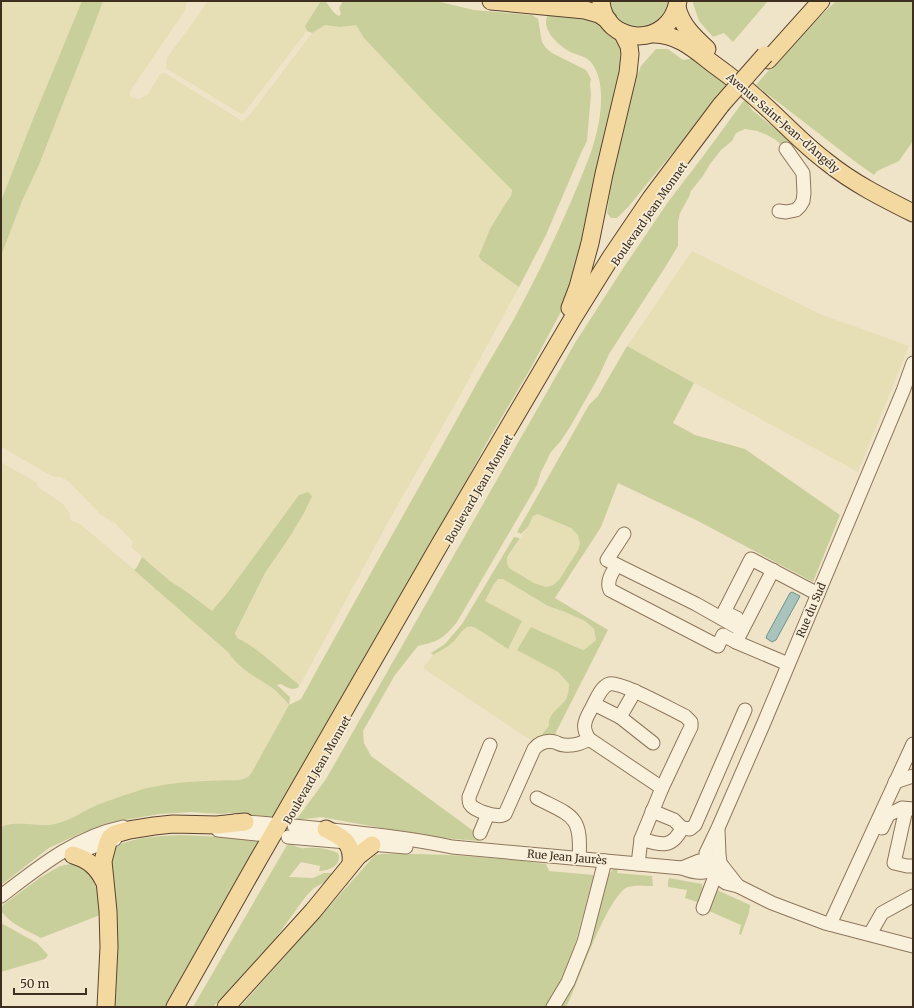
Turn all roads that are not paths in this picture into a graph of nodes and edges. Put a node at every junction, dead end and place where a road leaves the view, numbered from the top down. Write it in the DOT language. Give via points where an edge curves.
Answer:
graph roads {
  1 [pos="491,1"];
  2 [pos="565,1"];
  3 [pos="601,1"];
  4 [pos="813,1"];
  5 [pos="821,1"];
  6 [pos="678,4"];
  7 [pos="544,5"];
  8 [pos="608,20"];
  9 [pos="622,32"];
  10 [pos="654,34"];
  11 [pos="766,58"];
  12 [pos="724,108"];
  13 [pos="786,149"];
  14 [pos="913,206"];
  15 [pos="779,211"];
  16 [pos="913,213"];
  17 [pos="913,363"];
  18 [pos="913,374"];
  19 [pos="903,391"];
  20 [pos="624,534"];
  21 [pos="440,544"];
  22 [pos="617,565"];
  23 [pos="773,570"];
  24 [pos="818,594"];
  25 [pos="744,626"];
  26 [pos="736,642"];
  27 [pos="788,664"];
  28 [pos="635,691"];
  29 [pos="594,704"];
  30 [pos="745,710"];
  31 [pos="620,717"];
  32 [pos="589,739"];
  33 [pos="653,743"];
  34 [pos="490,745"];
  35 [pos="911,755"];
  36 [pos="913,776"];
  37 [pos="897,778"];
  38 [pos="662,788"];
  39 [pos="537,798"];
  40 [pos="910,809"];
  41 [pos="652,811"];
  42 [pos="488,814"];
  43 [pos="245,822"];
  44 [pos="682,828"];
  45 [pos="718,828"];
  46 [pos="326,830"];
  47 [pos="480,833"];
  48 [pos="641,839"];
  49 [pos="108,842"];
  50 [pos="347,842"];
  51 [pos="372,845"];
  52 [pos="452,847"];
  53 [pos="873,850"];
  54 [pos="73,855"];
  55 [pos="579,858"];
  56 [pos="605,861"];
  57 [pos="351,864"];
  58 [pos="638,864"];
  59 [pos="710,864"];
  60 [pos="913,866"];
  61 [pos="35,870"];
  62 [pos="104,882"];
  63 [pos="1,896"];
  64 [pos="913,896"];
  65 [pos="703,908"];
  66 [pos="830,924"];
  67 [pos="870,934"];
  68 [pos="913,946"];
  69 [pos="106,1007"];
  70 [pos="175,1007"];
  71 [pos="181,1007"];
  72 [pos="226,1007"];
  73 [pos="553,1007"];
  1 -- 7 [label="main road"];
  2 -- 7 [label="main road"];
  3 -- 8 [label="main road, Avenue Saint-Jean-d'Angély"];
  4 -- 11 [label="main road, Boulevard Jean Monnet"];
  5 -- 11 [label="main road, Boulevard Jean Monnet"];
  6 -- 10 [label="main road, Avenue Saint-Jean-d'Angély" via="671,20"];
  6 -- 14 [label="main road, Avenue Saint-Jean-d'Angély" via="679,14 686,28 700,42 767,98 830,156 861,178"];
  7 -- 8 [label="main road" via="592,12"];
  8 -- 9 [label="main road, Avenue Saint-Jean-d'Angély"];
  9 -- 10 [label="main road, Avenue Saint-Jean-d'Angély" via="634,36"];
  9 -- 21 [label="main road" via="629,46 630,62 590,243 575,296 559,329 472,480"];
  10 -- 16 [label="main road, Avenue Saint-Jean-d'Angély" via="670,36 685,43 762,103 830,165 857,184"];
  11 -- 12 [label="main road, Boulevard Jean Monnet"];
  12 -- 21 [label="main road, Boulevard Jean Monnet" via="651,198 607,264"];
  12 -- 71 [label="main road, Boulevard Jean Monnet" via="618,257 579,319"];
  13 -- 15 [label="street" via="803,173 804,193 803,201 796,210"];
  17 -- 19 [label="street, Rue du Sud"];
  18 -- 19 [label="street, Rue du Sud"];
  19 -- 24 [label="street, Rue du Sud"];
  20 -- 22 [label="street" via="607,560"];
  21 -- 70 [label="main road, Boulevard Jean Monnet"];
  22 -- 25 [label="street"];
  22 -- 26 [label="street" via="609,580 610,590 718,646 723,635"];
  23 -- 24 [label="street"];
  23 -- 25 [label="street"];
  23 -- 25 [label="street" via="751,559 724,612"];
  24 -- 27 [label="street, Rue du Sud"];
  25 -- 26 [label="street"];
  26 -- 27 [label="street"];
  27 -- 45 [label="street, Rue du Sud"];
  28 -- 29 [label="street" via="609,684 603,688"];
  28 -- 31 [label="street"];
  28 -- 38 [label="street" via="685,716 691,722"];
  29 -- 31 [label="street"];
  29 -- 32 [label="street" via="584,727"];
  30 -- 44 [label="street" via="695,825 690,830"];
  31 -- 33 [label="street"];
  32 -- 38 [label="street"];
  32 -- 42 [label="street" via="578,744 562,745 548,741 538,745 505,814 500,817"];
  34 -- 42 [label="street" via="469,797 474,808"];
  35 -- 37 [label="street"];
  36 -- 37 [label="street"];
  37 -- 66 [label="street"];
  38 -- 41 [label="street"];
  39 -- 55 [label="street" via="569,815 575,822 579,831"];
  40 -- 53 [label="street" via="902,808 888,815"];
  40 -- 60 [label="street" via="894,863"];
  41 -- 44 [label="street" via="674,820"];
  41 -- 48 [label="street"];
  42 -- 47 [label="street"];
  43 -- 49 [label="main road" via="154,826 115,834"];
  43 -- 49 [label="street" via="269,829 179,829 139,834"];
  43 -- 61 [label="street" via="166,819 120,827 76,844"];
  44 -- 48 [label="street" via="672,842 658,843"];
  45 -- 59 [label="street, Rue du Sud"];
  45 -- 59 [label="street, Rue du Sud" via="718,854"];
  46 -- 50 [label="main road"];
  46 -- 50 [label="street, Rue Jean Jaurès" via="291,831"];
  46 -- 52 [label="street, Rue Jean Jaurès" via="430,842"];
  48 -- 58 [label="street"];
  49 -- 54 [label="street"];
  49 -- 62 [label="main road" via="103,861"];
  50 -- 51 [label="street, Rue Jean Jaurès"];
  50 -- 57 [label="main road" via="351,849"];
  51 -- 52 [label="street, Rue Jean Jaurès"];
  51 -- 57 [label="main road"];
  52 -- 55 [label="street, Rue Jean Jaurès"];
  54 -- 61 [label="street"];
  54 -- 62 [label="main road" via="94,866"];
  55 -- 56 [label="street, Rue Jean Jaurès"];
  56 -- 58 [label="street, Rue Jean Jaurès"];
  56 -- 73 [label="street" via="584,942"];
  57 -- 72 [label="main road" via="313,911"];
  58 -- 59 [label="street, Rue Jean Jaurès" via="682,868 693,872"];
  59 -- 65 [label="street"];
  59 -- 66 [label="street, Rue Jean Jaurès" via="726,883"];
  61 -- 63 [label="street"];
  62 -- 69 [label="main road" via="109,925"];
  64 -- 67 [label="street" via="882,913"];
  66 -- 67 [label="street, Rue Jean Jaurès"];
  67 -- 68 [label="street, Rue Jean Jaurès"];
}
